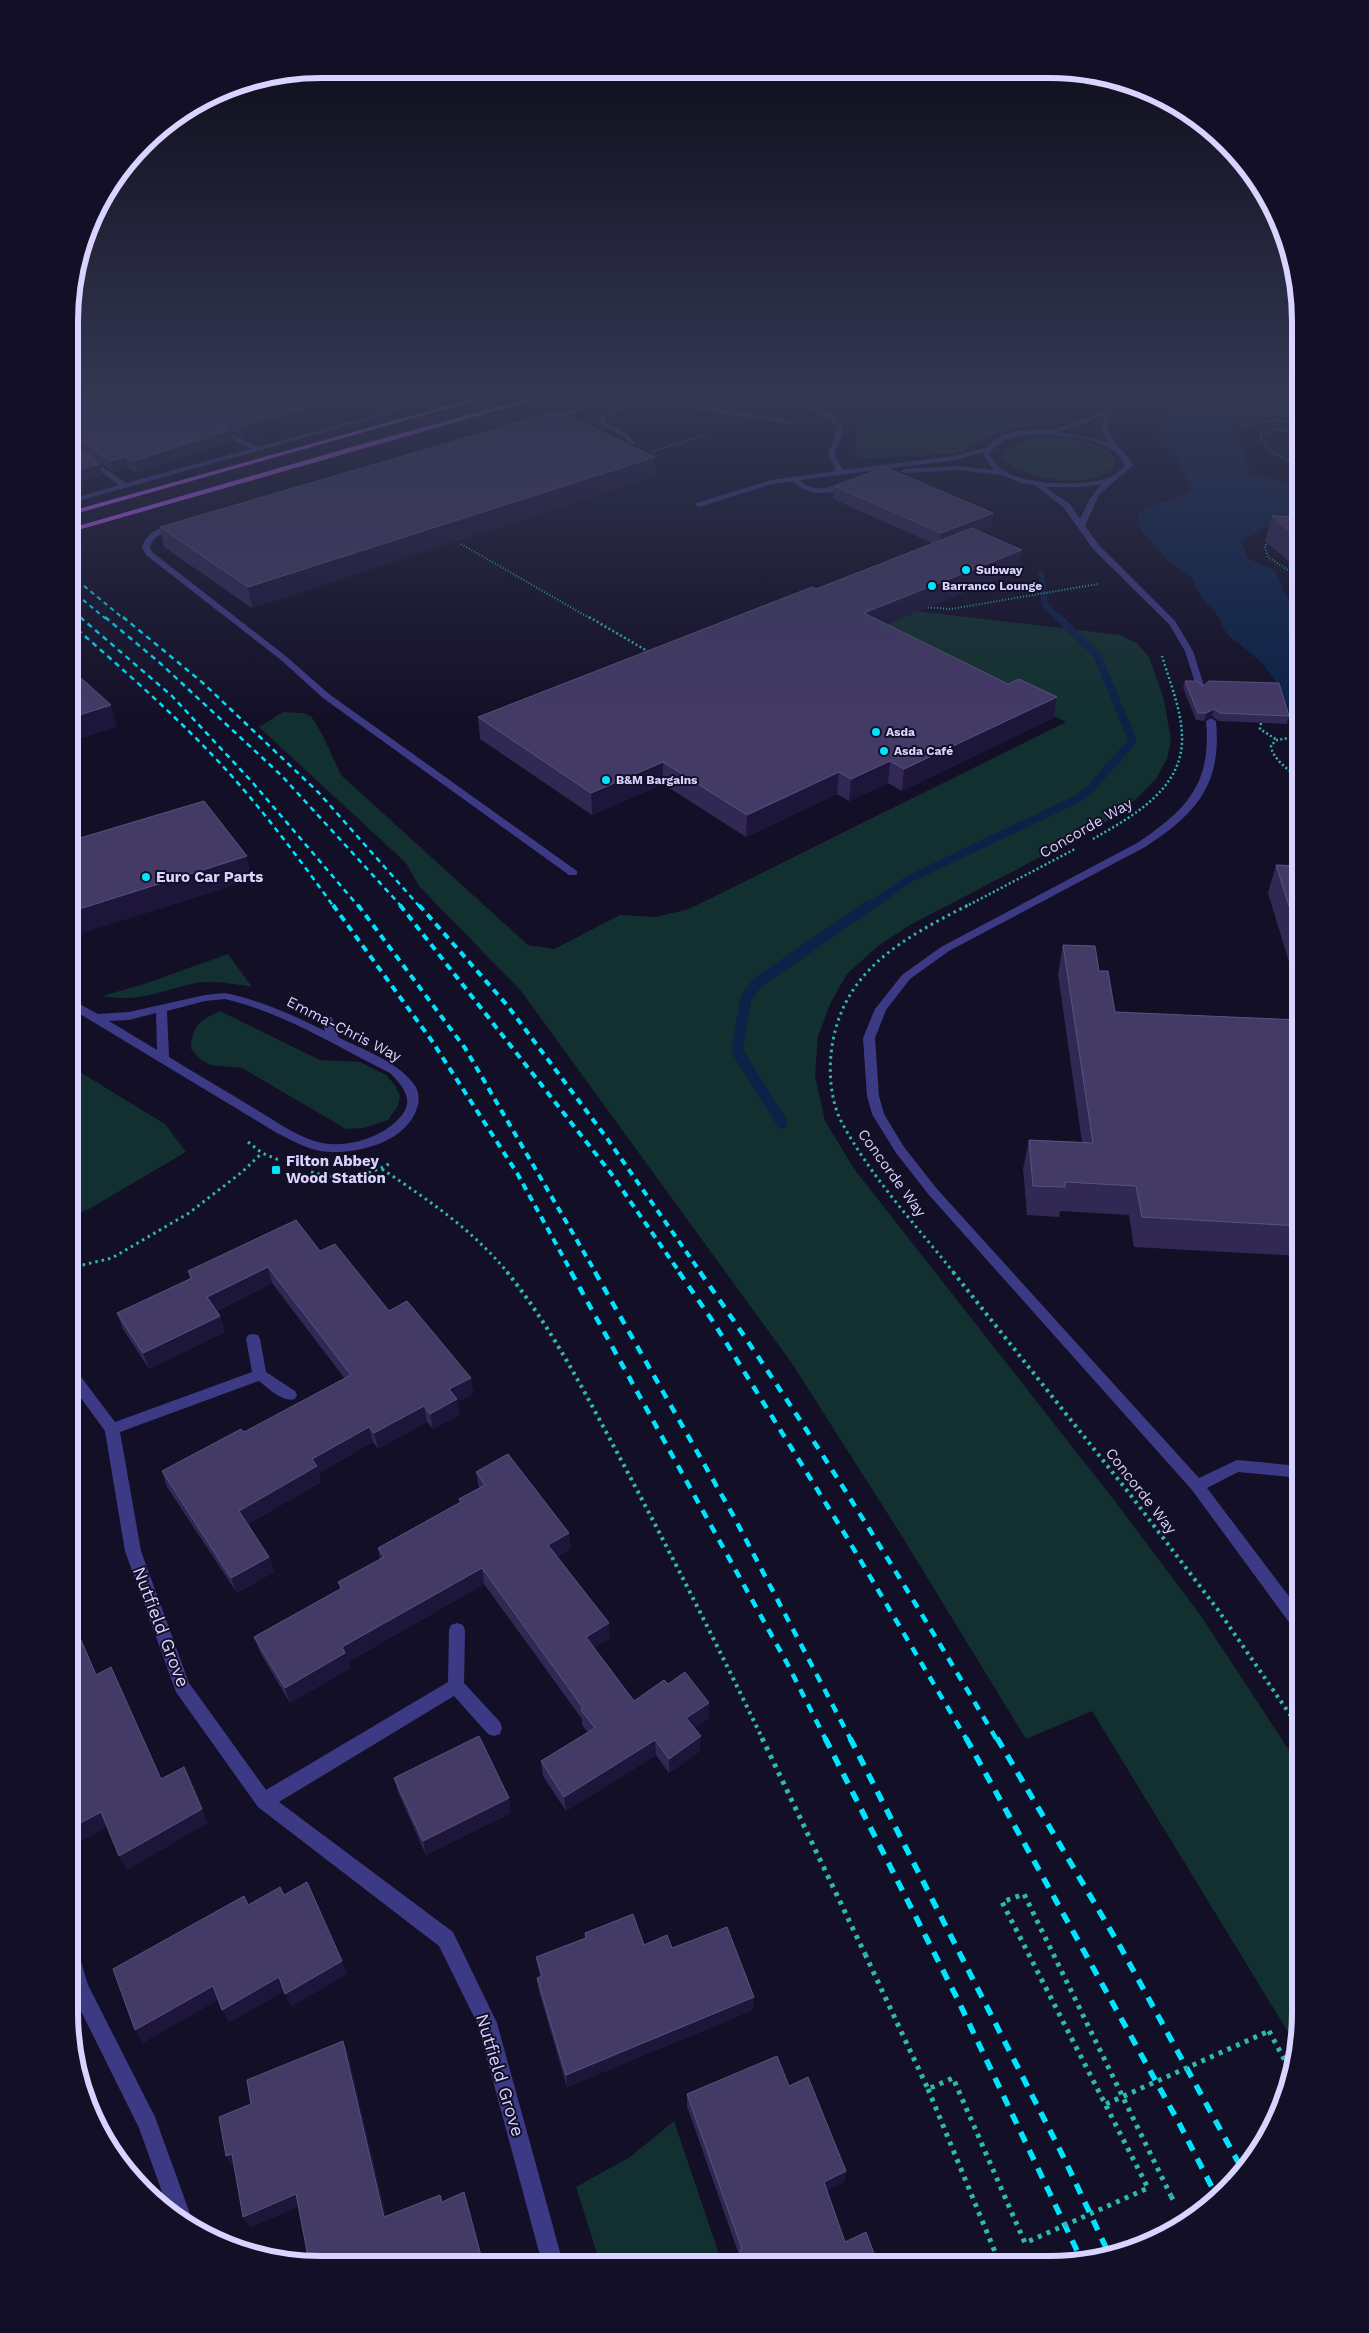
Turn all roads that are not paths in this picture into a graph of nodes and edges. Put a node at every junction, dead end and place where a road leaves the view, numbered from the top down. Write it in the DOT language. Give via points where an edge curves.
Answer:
graph roads {
  1 [pos="114,501"];
  2 [pos="171,501"];
  3 [pos="712,501"];
  4 [pos="1060,501"];
  5 [pos="1092,501"];
  6 [pos="699,505"];
  7 [pos="78,511"];
  8 [pos="180,525"];
  9 [pos="1082,525"];
  10 [pos="78,528"];
  11 [pos="1201,689"];
  12 [pos="1211,721"];
  13 [pos="573,873"];
  14 [pos="78,1008"];
  15 [pos="161,1009"];
  16 [pos="96,1018"];
  17 [pos="328,1020"];
  18 [pos="333,1039"];
  19 [pos="163,1059"];
  20 [pos="252,1339"];
  21 [pos="260,1375"];
  22 [pos="78,1384"];
  23 [pos="290,1395"];
  24 [pos="112,1429"];
  25 [pos="1292,1471"];
  26 [pos="1197,1486"];
  27 [pos="1292,1613"];
  28 [pos="457,1630"];
  29 [pos="456,1686"];
  30 [pos="494,1728"];
  31 [pos="264,1801"];
  32 [pos="78,1998"];
  33 [pos="179,2210"];
  34 [pos="551,2256"];
  1 -- 7 [label="main road"];
  2 -- 10 [label="main road"];
  3 -- 6 [label="street"];
  4 -- 9 [label="street"];
  5 -- 9 [label="street"];
  8 -- 13 [label="street" via="153,535 146,544 149,553 297,668 326,696"];
  9 -- 11 [label="street" via="1096,547 1172,623 1189,651"];
  12 -- 26 [label="street" via="1214,751 1206,781 1167,828 945,950 906,977 881,1009 869,1038 873,1096 878,1114 900,1150 933,1192"];
  14 -- 16 [label="street, Emma-Chris Way"];
  15 -- 16 [label="street, Emma-Chris Way" via="129,1016"];
  15 -- 18 [label="street, Emma-Chris Way" via="226,996 255,1003"];
  15 -- 19 [label="street"];
  16 -- 19 [label="street, Emma-Chris Way"];
  17 -- 18 [label="street"];
  18 -- 19 [label="street, Emma-Chris Way" via="406,1078 414,1105 396,1130 373,1142 353,1147 329,1149 314,1145 281,1130"];
  20 -- 21 [label="street"];
  21 -- 23 [label="street"];
  21 -- 24 [label="street"];
  22 -- 24 [label="street, Nutfield Grove"];
  24 -- 31 [label="street, Nutfield Grove" via="132,1551 182,1687"];
  25 -- 26 [label="street" via="1237,1466"];
  26 -- 27 [label="street"];
  28 -- 29 [label="street"];
  29 -- 30 [label="street"];
  29 -- 31 [label="street"];
  31 -- 34 [label="street, Nutfield Grove" via="446,1939 487,2023"];
  32 -- 33 [label="street" via="148,2124"];
}
